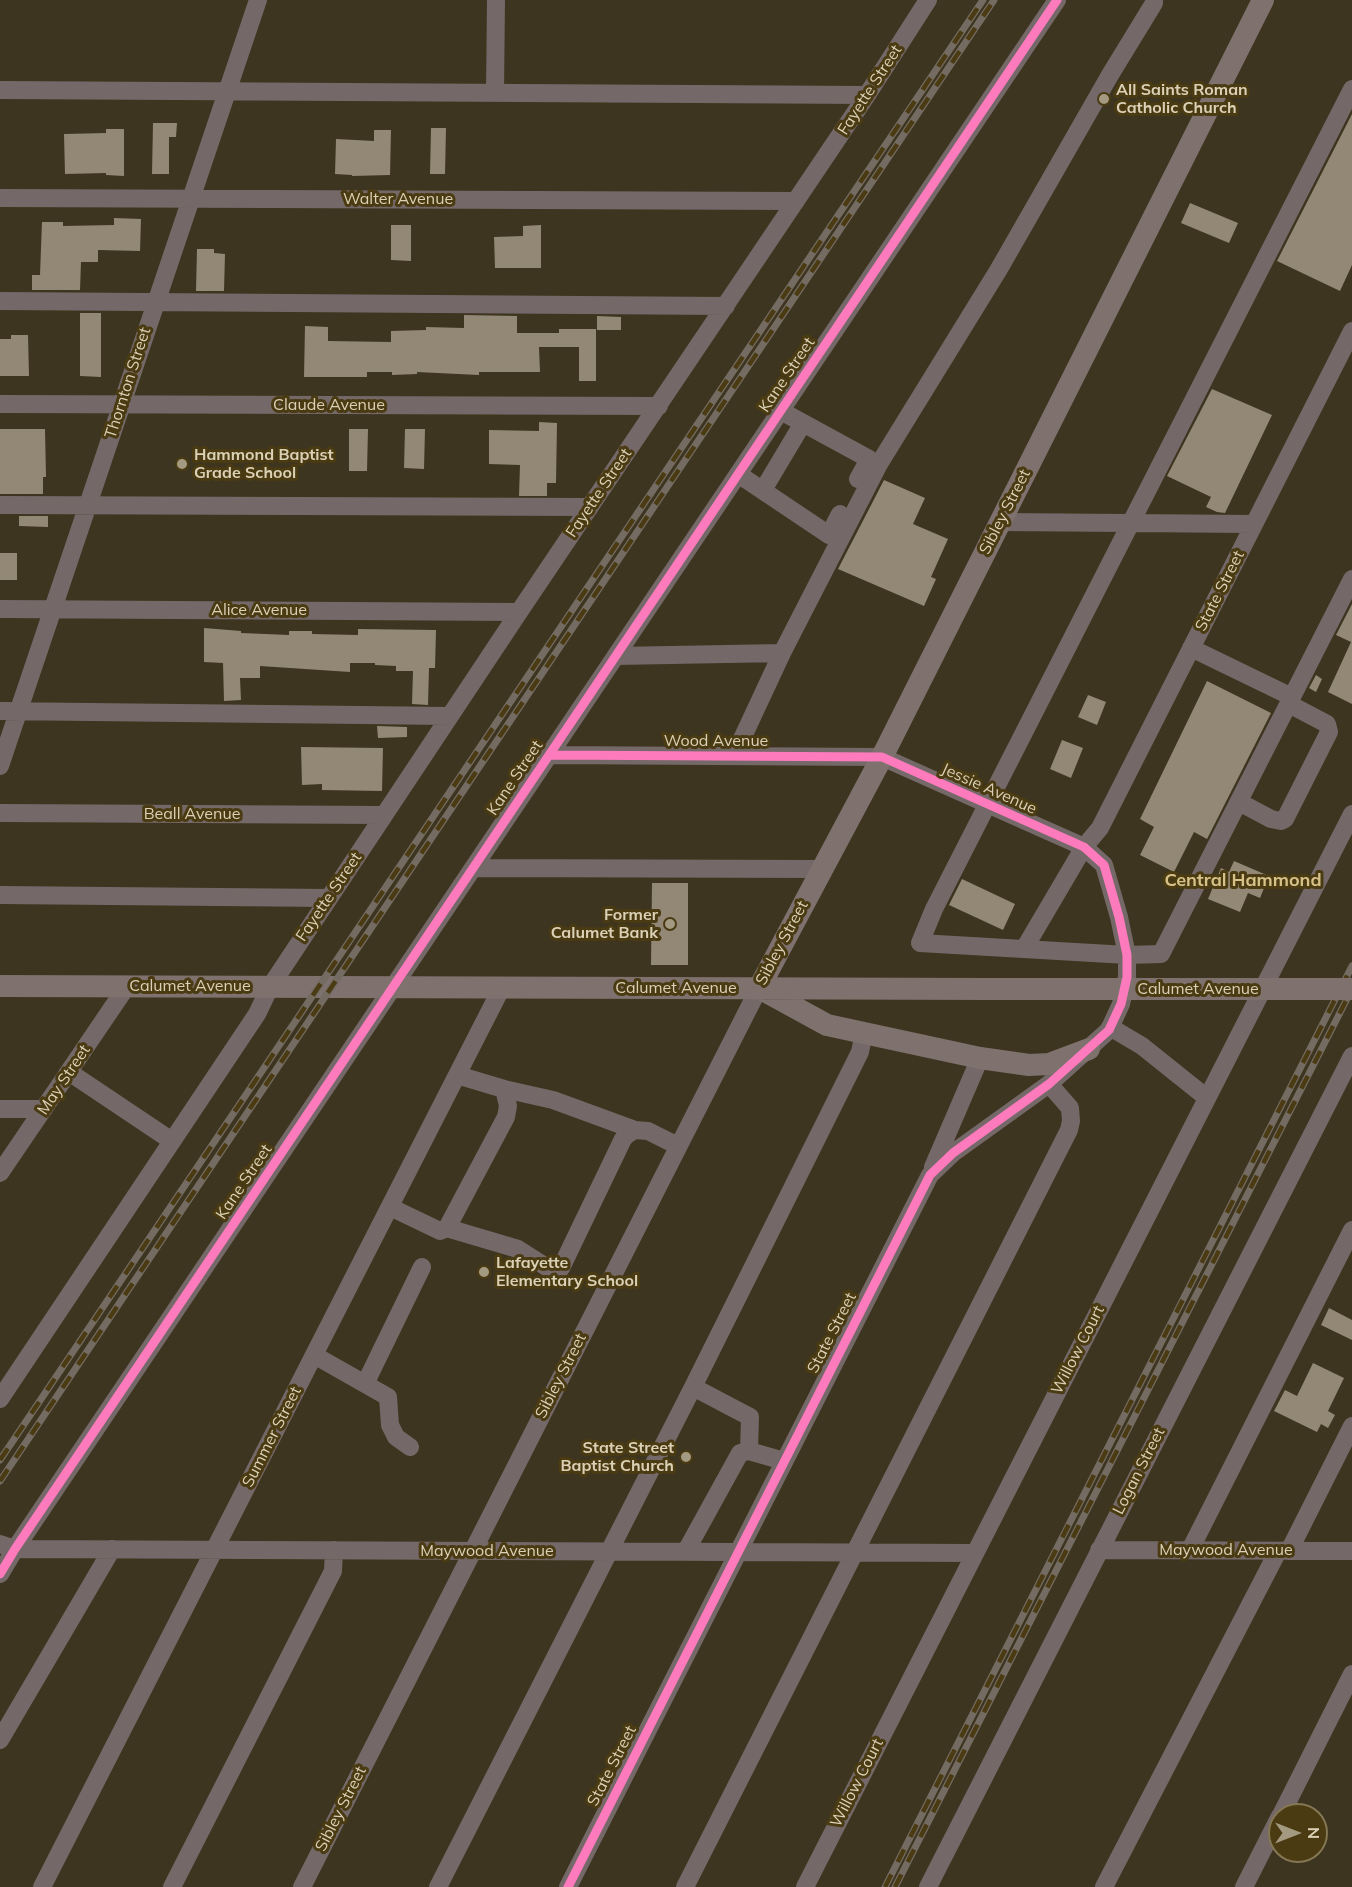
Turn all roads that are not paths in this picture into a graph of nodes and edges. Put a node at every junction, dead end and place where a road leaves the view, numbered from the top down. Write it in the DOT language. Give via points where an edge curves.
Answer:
graph roads {
  1 [pos="258,0"];
  2 [pos="496,0"];
  3 [pos="928,0"];
  4 [pos="1057,0"];
  5 [pos="1154,0"];
  6 [pos="1263,0"];
  7 [pos="1352,89"];
  8 [pos="0,90"];
  9 [pos="227,91"];
  10 [pos="495,93"];
  11 [pos="867,95"];
  12 [pos="0,198"];
  13 [pos="190,198"];
  14 [pos="796,201"];
  15 [pos="0,301"];
  16 [pos="155,301"];
  17 [pos="726,306"];
  18 [pos="1352,332"];
  19 [pos="0,404"];
  20 [pos="121,405"];
  21 [pos="658,406"];
  22 [pos="781,411"];
  23 [pos="803,423"];
  24 [pos="874,461"];
  25 [pos="738,474"];
  26 [pos="763,490"];
  27 [pos="0,505"];
  28 [pos="87,506"];
  29 [pos="590,507"];
  30 [pos="1000,522"];
  31 [pos="1129,523"];
  32 [pos="1253,524"];
  33 [pos="834,538"];
  34 [pos="1352,579"];
  35 [pos="0,609"];
  36 [pos="52,609"];
  37 [pos="519,612"];
  38 [pos="1191,648"];
  39 [pos="782,653"];
  40 [pos="616,656"];
  41 [pos="1290,700"];
  42 [pos="9,711"];
  43 [pos="450,716"];
  44 [pos="549,755"];
  45 [pos="734,756"];
  46 [pos="882,757"];
  47 [pos="0,766"];
  48 [pos="1239,802"];
  49 [pos="987,804"];
  50 [pos="0,813"];
  51 [pos="1352,814"];
  52 [pos="384,815"];
  53 [pos="1084,847"];
  54 [pos="473,868"];
  55 [pos="822,869"];
  56 [pos="0,895"];
  57 [pos="329,898"];
  58 [pos="1024,949"];
  59 [pos="1126,955"];
  60 [pos="0,986"];
  61 [pos="127,986"];
  62 [pos="270,987"];
  63 [pos="393,987"];
  64 [pos="502,987"];
  65 [pos="759,988"];
  66 [pos="1352,989"];
  67 [pos="1110,1027"];
  68 [pos="864,1033"];
  69 [pos="1089,1049"];
  70 [pos="1352,1057"];
  71 [pos="980,1058"];
  72 [pos="69,1072"];
  73 [pos="457,1075"];
  74 [pos="1049,1084"];
  75 [pos="504,1089"];
  76 [pos="1207,1098"];
  77 [pos="0,1109"];
  78 [pos="44,1109"];
  79 [pos="635,1130"];
  80 [pos="172,1141"];
  81 [pos="678,1146"];
  82 [pos="0,1173"];
  83 [pos="930,1174"];
  84 [pos="390,1207"];
  85 [pos="447,1228"];
  86 [pos="1352,1230"];
  87 [pos="422,1267"];
  88 [pos="314,1355"];
  89 [pos="365,1384"];
  90 [pos="693,1387"];
  91 [pos="0,1399"];
  92 [pos="1352,1426"];
  93 [pos="410,1447"];
  94 [pos="749,1451"];
  95 [pos="784,1461"];
  96 [pos="7,1546"];
  97 [pos="112,1549"];
  98 [pos="214,1549"];
  99 [pos="334,1550"];
  100 [pos="1099,1550"];
  101 [pos="1190,1550"];
  102 [pos="472,1551"];
  103 [pos="610,1551"];
  104 [pos="686,1551"];
  105 [pos="1284,1551"];
  106 [pos="1352,1551"];
  107 [pos="738,1552"];
  108 [pos="854,1552"];
  109 [pos="974,1553"];
  110 [pos="0,1574"];
  111 [pos="1352,1674"];
  112 [pos="0,1740"];
  113 [pos="1287,1803"];
  114 [pos="1268,1840"];
  115 [pos="42,1887"];
  116 [pos="172,1887"];
  117 [pos="302,1887"];
  118 [pos="438,1887"];
  119 [pos="568,1887"];
  120 [pos="685,1887"];
  121 [pos="805,1887"];
  122 [pos="928,1887"];
  123 [pos="1104,1887"];
  124 [pos="1244,1887"];
  1 -- 9 [label="street, Thornton Street"];
  2 -- 10 [label="street"];
  3 -- 11 [label="street, Fayette Street"];
  4 -- 22 [label="street, Kane Street"];
  5 -- 24 [label="street" via="999,269"];
  6 -- 30 [label="main road, Sibley Street"];
  7 -- 31 [label="street"];
  8 -- 9 [label="street"];
  9 -- 10 [label="street"];
  9 -- 13 [label="street, Thornton Street"];
  10 -- 11 [label="street"];
  11 -- 14 [label="street, Fayette Street"];
  12 -- 13 [label="street, Walter Avenue"];
  13 -- 14 [label="street, Walter Avenue"];
  13 -- 16 [label="street, Thornton Street"];
  14 -- 17 [label="street, Fayette Street"];
  15 -- 16 [label="street"];
  16 -- 17 [label="street"];
  16 -- 20 [label="street, Thornton Street"];
  17 -- 21 [label="street, Fayette Street"];
  18 -- 32 [label="street, State Street"];
  19 -- 20 [label="street, Claude Avenue"];
  20 -- 21 [label="street, Claude Avenue"];
  20 -- 28 [label="street, Thornton Street"];
  21 -- 29 [label="street, Fayette Street"];
  22 -- 23 [label="street"];
  22 -- 25 [label="street, Kane Street"];
  23 -- 24 [label="street"];
  23 -- 26 [label="street"];
  24 -- 33 [label="street"];
  25 -- 26 [label="street"];
  25 -- 40 [label="street, Kane Street"];
  26 -- 33 [label="street"];
  27 -- 28 [label="street"];
  28 -- 29 [label="street"];
  28 -- 36 [label="street, Thornton Street"];
  29 -- 37 [label="street, Fayette Street"];
  30 -- 31 [label="street"];
  30 -- 46 [label="main road, Sibley Street"];
  31 -- 32 [label="street"];
  31 -- 49 [label="street"];
  32 -- 38 [label="street, State Street"];
  33 -- 39 [label="street"];
  34 -- 41 [label="street"];
  35 -- 36 [label="street, Alice Avenue"];
  36 -- 37 [label="street, Alice Avenue"];
  36 -- 42 [label="street, Thornton Street"];
  37 -- 43 [label="street, Fayette Street"];
  38 -- 41 [label="street"];
  38 -- 53 [label="street, State Street" via="1100,828"];
  39 -- 40 [label="street"];
  39 -- 45 [label="street"];
  40 -- 44 [label="street, Kane Street"];
  41 -- 48 [label="street"];
  41 -- 48 [label="street" via="1327,724 1329,732 1324,742 1285,819 1271,819"];
  42 -- 43 [label="street"];
  42 -- 47 [label="street, Thornton Street"];
  43 -- 52 [label="street, Fayette Street"];
  44 -- 45 [label="street, Wood Avenue"];
  44 -- 54 [label="street, Kane Street"];
  45 -- 46 [label="street, Wood Avenue"];
  46 -- 49 [label="street, Jessie Avenue"];
  46 -- 55 [label="main road, Sibley Street"];
  48 -- 59 [label="street" via="1161,954"];
  49 -- 53 [label="street, Jessie Avenue"];
  49 -- 58 [label="street" via="920,943"];
  50 -- 52 [label="street, Beall Avenue"];
  51 -- 76 [label="street, Willow Court"];
  52 -- 57 [label="street, Fayette Street"];
  53 -- 58 [label="street, State Street"];
  53 -- 59 [label="street, State Street" via="1104,865"];
  54 -- 55 [label="street"];
  54 -- 63 [label="street, Kane Street"];
  55 -- 65 [label="main road, Sibley Street"];
  56 -- 57 [label="street"];
  57 -- 62 [label="street, Fayette Street"];
  58 -- 59 [label="street"];
  59 -- 67 [label="street, State Street" via="1121,1004"];
  60 -- 61 [label="main road, Calumet Avenue"];
  61 -- 62 [label="main road, Calumet Avenue"];
  61 -- 72 [label="street, May Street"];
  62 -- 63 [label="main road, Calumet Avenue"];
  62 -- 80 [label="street, Fayette Street"];
  63 -- 64 [label="main road, Calumet Avenue"];
  63 -- 96 [label="street, Kane Street"];
  64 -- 65 [label="main road, Calumet Avenue"];
  64 -- 73 [label="street, Summer Street"];
  65 -- 66 [label="main road, Calumet Avenue, bridge"];
  65 -- 68 [label="main road" via="827,1025"];
  65 -- 81 [label="street, Sibley Street"];
  67 -- 69 [label="street, State Street"];
  67 -- 76 [label="street" via="1142,1046"];
  68 -- 71 [label="main road"];
  68 -- 90 [label="street" via="860,1052"];
  69 -- 71 [label="main road" via="1049,1064"];
  69 -- 74 [label="street, State Street"];
  70 -- 100 [label="street, Logan Street"];
  71 -- 83 [label="street"];
  72 -- 78 [label="street, May Street"];
  72 -- 80 [label="street"];
  73 -- 75 [label="street"];
  73 -- 84 [label="street, Summer Street"];
  74 -- 83 [label="street, State Street"];
  74 -- 108 [label="street" via="1070,1108 1070,1130"];
  75 -- 79 [label="street" via="553,1100"];
  75 -- 85 [label="street" via="506,1117"];
  76 -- 109 [label="street, Willow Court"];
  77 -- 78 [label="street"];
  78 -- 82 [label="street, May Street"];
  79 -- 81 [label="street" via="648,1131"];
  79 -- 85 [label="street" via="623,1139 561,1268 551,1270 518,1249"];
  80 -- 91 [label="street, Fayette Street"];
  81 -- 102 [label="street, Sibley Street"];
  83 -- 95 [label="street, State Street"];
  84 -- 85 [label="street" via="440,1231"];
  84 -- 88 [label="street, Summer Street"];
  86 -- 101 [label="street"];
  87 -- 89 [label="street"];
  88 -- 89 [label="street"];
  88 -- 98 [label="street, Summer Street"];
  89 -- 93 [label="street" via="388,1397 390,1425 396,1437"];
  90 -- 94 [label="street" via="750,1417"];
  90 -- 103 [label="street"];
  92 -- 105 [label="street"];
  94 -- 95 [label="street"];
  94 -- 104 [label="street" via="740,1452"];
  95 -- 107 [label="street, State Street"];
  96 -- 97 [label="street, Maywood Avenue"];
  96 -- 110 [label="street, Kane Street"];
  97 -- 98 [label="street, Maywood Avenue"];
  97 -- 112 [label="street"];
  98 -- 99 [label="street, Maywood Avenue"];
  98 -- 115 [label="street, Summer Street"];
  99 -- 102 [label="street, Maywood Avenue"];
  99 -- 116 [label="street" via="333,1571"];
  100 -- 101 [label="street, Maywood Avenue"];
  100 -- 122 [label="street, Logan Street"];
  101 -- 105 [label="street, Maywood Avenue"];
  102 -- 103 [label="street, Maywood Avenue"];
  102 -- 117 [label="street, Sibley Street"];
  103 -- 104 [label="street, Maywood Avenue"];
  103 -- 118 [label="street"];
  104 -- 107 [label="street, Maywood Avenue"];
  105 -- 106 [label="street, Maywood Avenue"];
  105 -- 123 [label="street"];
  107 -- 108 [label="street, Maywood Avenue"];
  107 -- 119 [label="street, State Street"];
  108 -- 109 [label="street, Maywood Avenue"];
  108 -- 120 [label="street"];
  109 -- 121 [label="street, Willow Court"];
  111 -- 113 [label="street"];
  114 -- 124 [label="street"];
}
